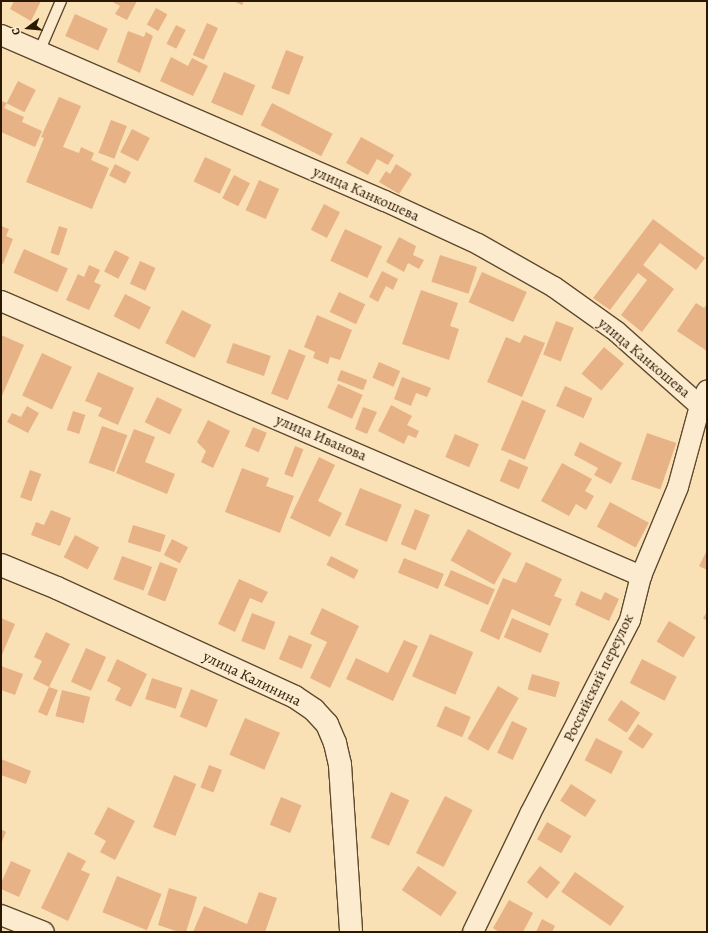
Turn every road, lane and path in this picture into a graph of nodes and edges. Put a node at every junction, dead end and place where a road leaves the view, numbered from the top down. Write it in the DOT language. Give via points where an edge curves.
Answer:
graph roads {
  1 [pos="61,1"];
  2 [pos="1,35"];
  3 [pos="39,52"];
  4 [pos="1,301"];
  5 [pos="704,398"];
  6 [pos="1,565"];
  7 [pos="642,576"];
  8 [pos="1,915"];
  9 [pos="44,932"];
  10 [pos="351,932"];
  11 [pos="473,932"];
  1 -- 3 [label="lane"];
  2 -- 3 [label="street, улица Канкошева"];
  3 -- 5 [label="street, улица Канкошева" via="385,201 478,244 554,287"];
  4 -- 7 [label="street, улица Иванова"];
  5 -- 7 [label="street, Российский переулок" via="678,487"];
  6 -- 10 [label="street, улица Калинина" via="295,697 314,710 327,724 335,743 340,766"];
  7 -- 11 [label="street, Российский переулок" via="630,620 530,814"];
  8 -- 9 [label="street"];
}
